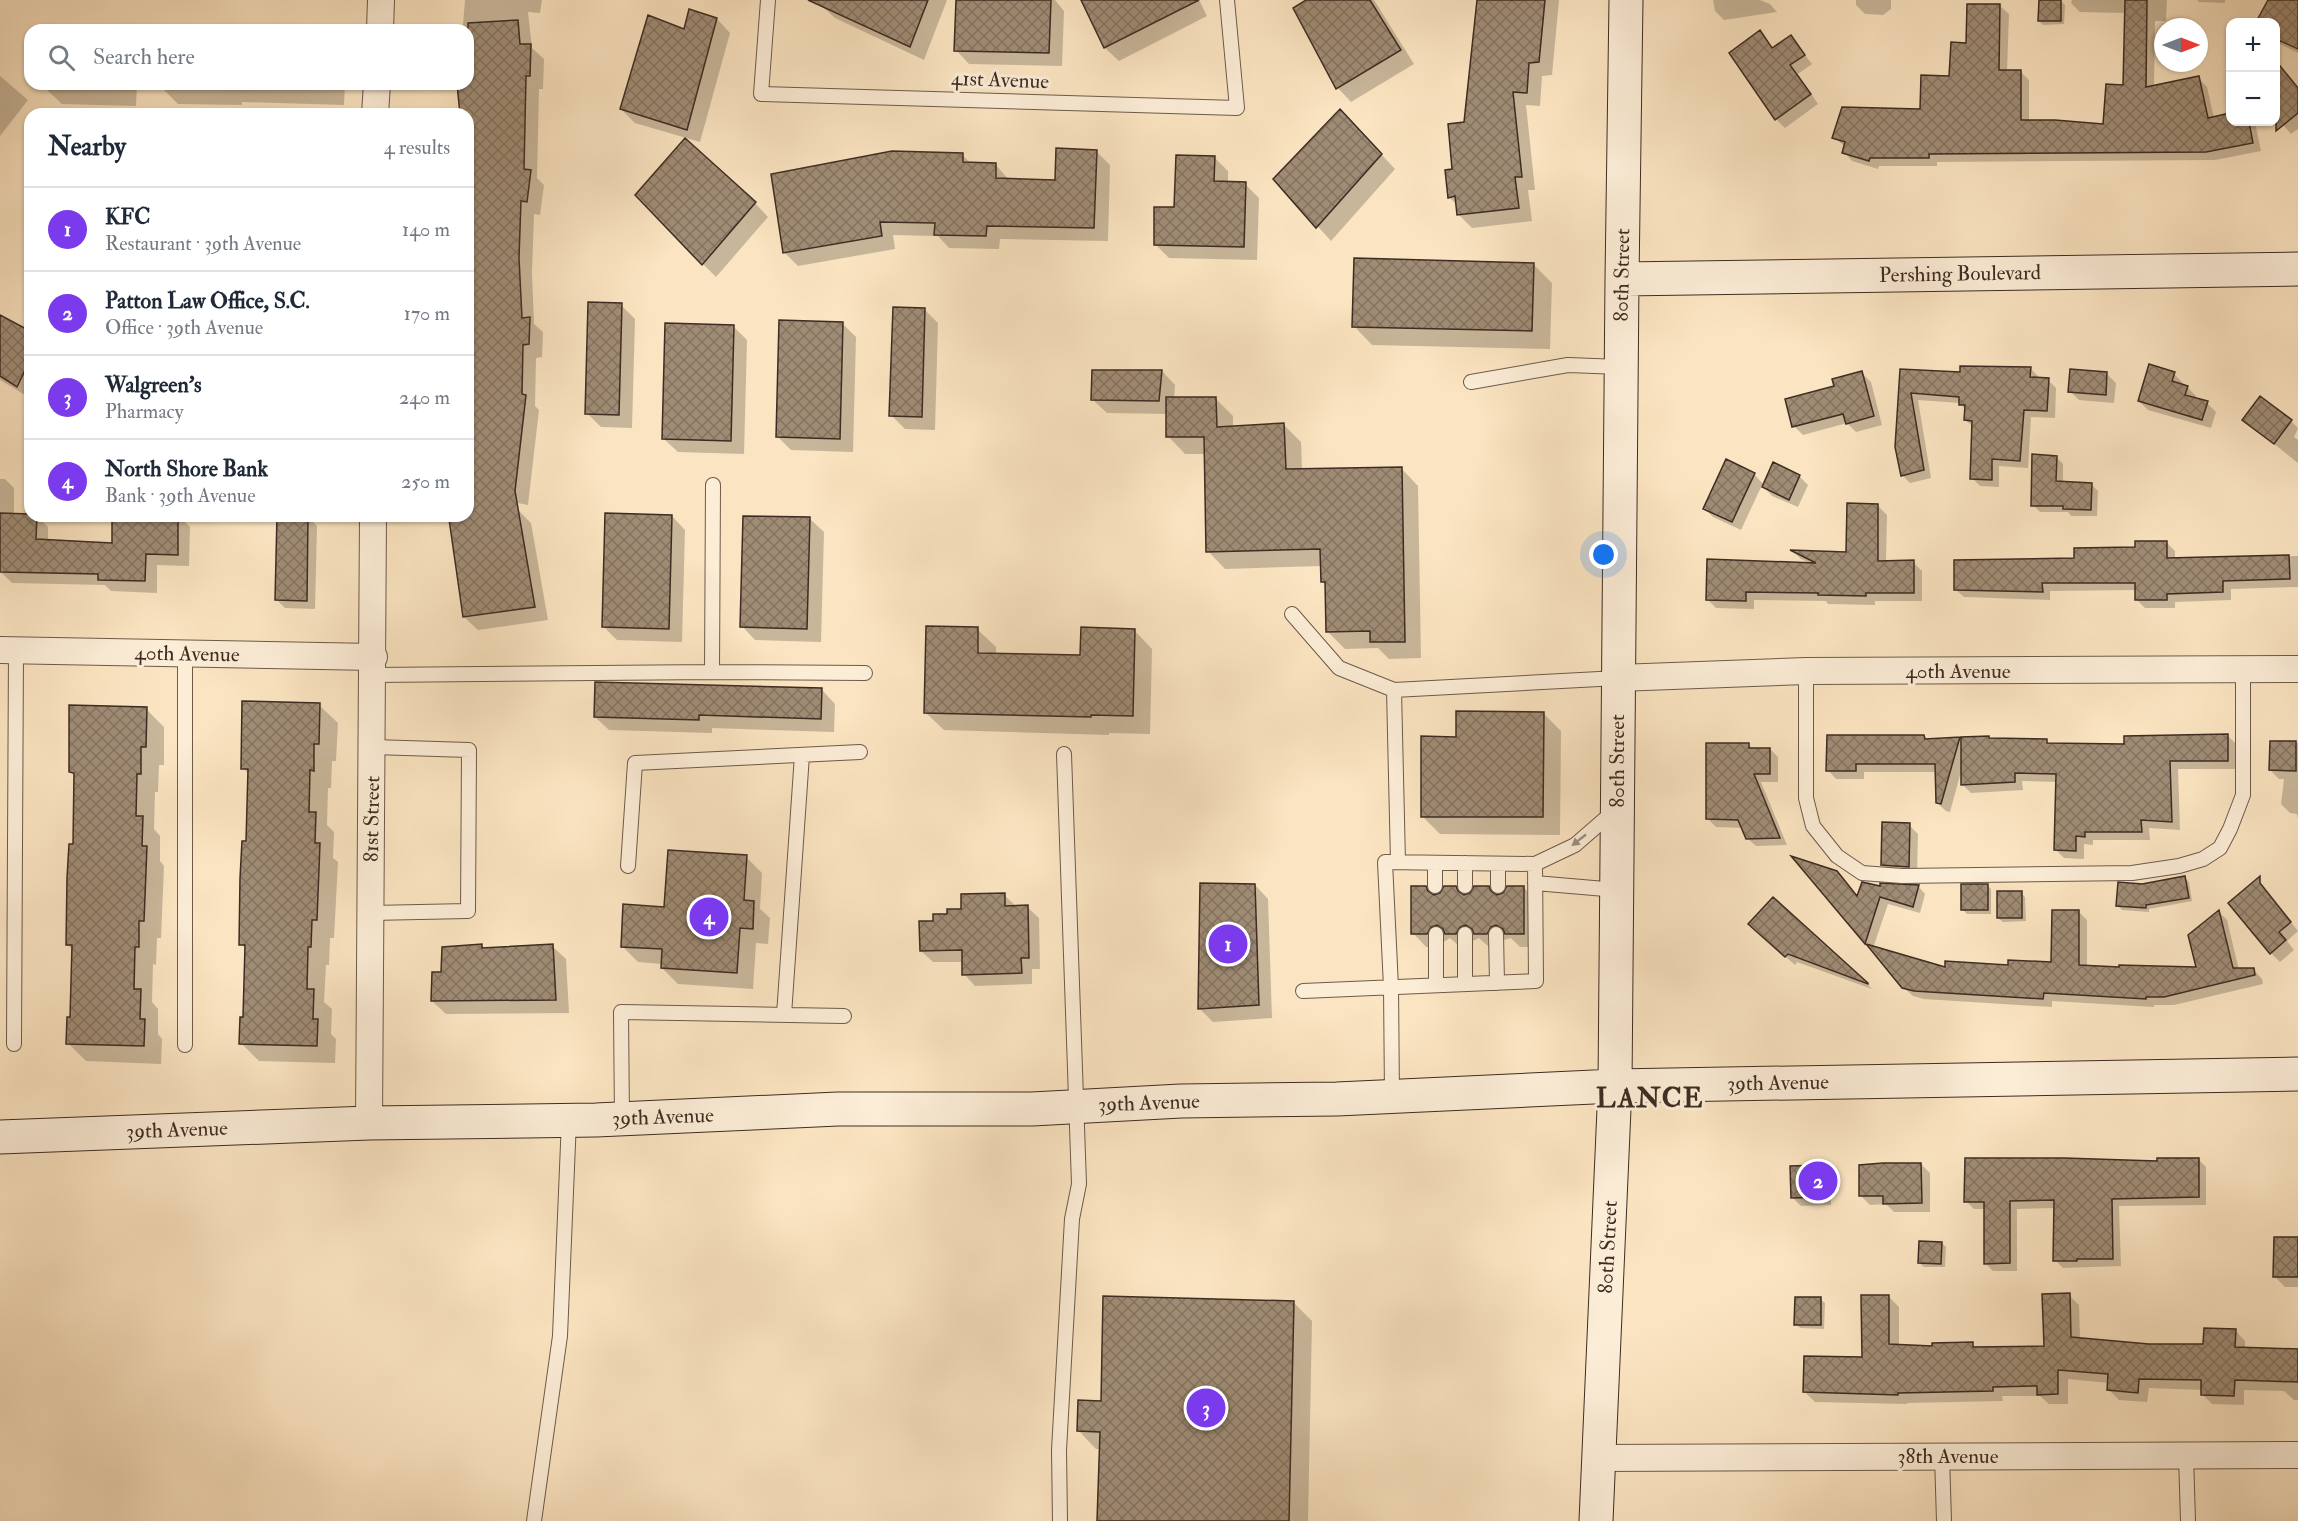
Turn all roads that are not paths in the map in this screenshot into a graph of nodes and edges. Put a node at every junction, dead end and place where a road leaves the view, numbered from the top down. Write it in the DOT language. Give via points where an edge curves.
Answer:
graph roads {
  1 [pos="381,0"];
  2 [pos="768,0"];
  3 [pos="1227,0"];
  4 [pos="1626,0"];
  5 [pos="380,24"];
  6 [pos="377,90"];
  7 [pos="375,108"];
  8 [pos="2298,269"];
  9 [pos="1622,279"];
  10 [pos="1621,367"];
  11 [pos="1472,382"];
  12 [pos="713,485"];
  13 [pos="373,522"];
  14 [pos="1292,614"];
  15 [pos="8,650"];
  16 [pos="185,654"];
  17 [pos="373,666"];
  18 [pos="2243,669"];
  19 [pos="2298,669"];
  20 [pos="1806,671"];
  21 [pos="712,672"];
  22 [pos="865,673"];
  23 [pos="1618,678"];
  24 [pos="1394,690"];
  25 [pos="373,747"];
  26 [pos="860,752"];
  27 [pos="802,754"];
  28 [pos="1064,754"];
  29 [pos="1617,808"];
  30 [pos="1398,862"];
  31 [pos="1435,863"];
  32 [pos="1464,863"];
  33 [pos="1497,864"];
  34 [pos="1535,864"];
  35 [pos="628,866"];
  36 [pos="1535,883"];
  37 [pos="1435,886"];
  38 [pos="1464,886"];
  39 [pos="1497,886"];
  40 [pos="1617,890"];
  41 [pos="371,914"];
  42 [pos="1436,934"];
  43 [pos="1464,934"];
  44 [pos="1496,934"];
  45 [pos="1497,982"];
  46 [pos="1465,984"];
  47 [pos="1436,985"];
  48 [pos="1391,987"];
  49 [pos="1302,991"];
  50 [pos="784,1015"];
  51 [pos="844,1016"];
  52 [pos="14,1044"];
  53 [pos="185,1045"];
  54 [pos="2298,1074"];
  55 [pos="1615,1086"];
  56 [pos="1392,1096"];
  57 [pos="1075,1106"];
  58 [pos="622,1119"];
  59 [pos="569,1120"];
  60 [pos="369,1122"];
  61 [pos="0,1137"];
  62 [pos="2186,1455"];
  63 [pos="2298,1455"];
  64 [pos="1942,1456"];
  65 [pos="1598,1458"];
  66 [pos="534,1521"];
  67 [pos="1060,1521"];
  68 [pos="1596,1521"];
  69 [pos="1944,1521"];
  70 [pos="2188,1521"];
  1 -- 5 [label="street"];
  2 -- 3 [label="lane, 41st Avenue" via="761,94 1237,108"];
  4 -- 9 [label="main road, 80th Street"];
  6 -- 7 [label="street"];
  8 -- 9 [label="main road, Pershing Boulevard"];
  9 -- 10 [label="main road, 80th Street"];
  10 -- 11 [label="lane" via="1568,365"];
  10 -- 23 [label="main road, 80th Street"];
  12 -- 21 [label="lane"];
  13 -- 17 [label="street, 81st Street"];
  14 -- 24 [label="lane" via="1339,669"];
  15 -- 16 [label="street, 40th Avenue"];
  15 -- 52 [label="lane"];
  16 -- 17 [label="street, 40th Avenue"];
  16 -- 53 [label="lane"];
  17 -- 21 [label="lane"];
  17 -- 25 [label="street, 81st Street"];
  18 -- 19 [label="street, 40th Avenue"];
  18 -- 20 [label="street, 40th Avenue"];
  18 -- 20 [label="lane" via="2243,795 2220,848 2203,859 2133,873 1902,876 1862,873 1837,856 1813,826 1806,798"];
  20 -- 23 [label="street, 40th Avenue"];
  21 -- 22 [label="lane"];
  23 -- 24 [label="lane"];
  23 -- 29 [label="main road, 80th Street"];
  24 -- 30 [label="lane"];
  25 -- 41 [label="street, 81st Street"];
  25 -- 41 [label="lane" via="470,750 468,911"];
  26 -- 27 [label="lane"];
  27 -- 35 [label="lane" via="635,763"];
  27 -- 50 [label="lane"];
  28 -- 57 [label="lane"];
  29 -- 34 [label="lane, one-way" via="1575,845"];
  29 -- 40 [label="main road, 80th Street"];
  30 -- 31 [label="lane"];
  30 -- 48 [label="lane" via="1385,862"];
  31 -- 32 [label="lane"];
  31 -- 37 [label="lane"];
  32 -- 33 [label="lane"];
  32 -- 38 [label="lane"];
  33 -- 34 [label="lane"];
  33 -- 39 [label="lane"];
  34 -- 36 [label="lane"];
  36 -- 40 [label="lane"];
  36 -- 45 [label="lane" via="1536,981"];
  40 -- 55 [label="main road, 80th Street"];
  41 -- 60 [label="street, 81st Street"];
  42 -- 47 [label="lane"];
  43 -- 46 [label="lane"];
  44 -- 45 [label="lane"];
  45 -- 46 [label="lane"];
  46 -- 47 [label="lane"];
  47 -- 48 [label="lane"];
  48 -- 49 [label="lane"];
  48 -- 56 [label="lane"];
  50 -- 51 [label="lane"];
  50 -- 58 [label="lane" via="621,1012"];
  54 -- 55 [label="main road, 39th Avenue"];
  55 -- 56 [label="main road, 39th Avenue"];
  55 -- 65 [label="main road, 80th Street"];
  56 -- 57 [label="main road, 39th Avenue"];
  57 -- 58 [label="main road, 39th Avenue" via="838,1109"];
  57 -- 67 [label="lane" via="1079,1185 1072,1219 1059,1450"];
  58 -- 59 [label="main road, 39th Avenue"];
  59 -- 60 [label="main road, 39th Avenue"];
  59 -- 66 [label="lane" via="560,1336"];
  60 -- 61 [label="main road, 39th Avenue"];
  62 -- 63 [label="street, 38th Avenue"];
  62 -- 64 [label="street, 38th Avenue"];
  62 -- 70 [label="lane"];
  64 -- 65 [label="street, 38th Avenue"];
  64 -- 69 [label="lane"];
  65 -- 68 [label="main road, 80th Street"];
}
